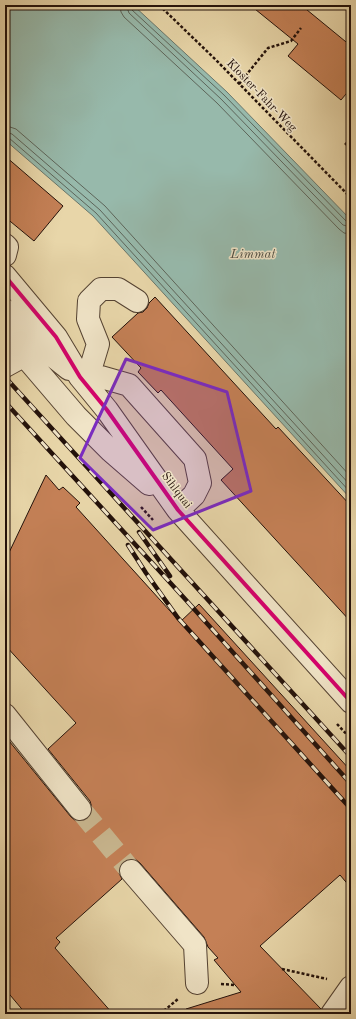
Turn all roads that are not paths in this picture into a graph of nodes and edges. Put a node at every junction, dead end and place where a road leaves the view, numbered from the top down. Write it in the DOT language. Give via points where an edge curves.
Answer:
graph roads {
  1 [pos="5,245"];
  2 [pos="5,255"];
  3 [pos="5,276"];
  4 [pos="137,301"];
  5 [pos="5,310"];
  6 [pos="5,333"];
  7 [pos="5,341"];
  8 [pos="25,355"];
  9 [pos="5,366"];
  10 [pos="80,377"];
  11 [pos="178,510"];
  12 [pos="351,702"];
  13 [pos="5,715"];
  14 [pos="80,809"];
  15 [pos="131,871"];
  16 [pos="197,983"];
  17 [pos="351,987"];
  18 [pos="332,1014"];
  1 -- 2 [label="street"];
  3 -- 10 [label="street, Sihlquai" via="56,337"];
  4 -- 10 [label="street" via="118,289 101,289 89,301 88,319 98,344 92,364"];
  5 -- 10 [label="street" via="35,342"];
  6 -- 8 [label="street"];
  7 -- 8 [label="street"];
  8 -- 9 [label="street"];
  8 -- 11 [label="street, Sihlquai" via="76,416 111,451"];
  10 -- 11 [label="street, Sihlquai" via="107,410"];
  10 -- 11 [label="street" via="101,377 129,385 195,459 200,483 194,495"];
  11 -- 12 [label="street, Sihlquai"];
  13 -- 14 [label="street"];
  15 -- 16 [label="street" via="195,945"];
  17 -- 18 [label="street"];
}
